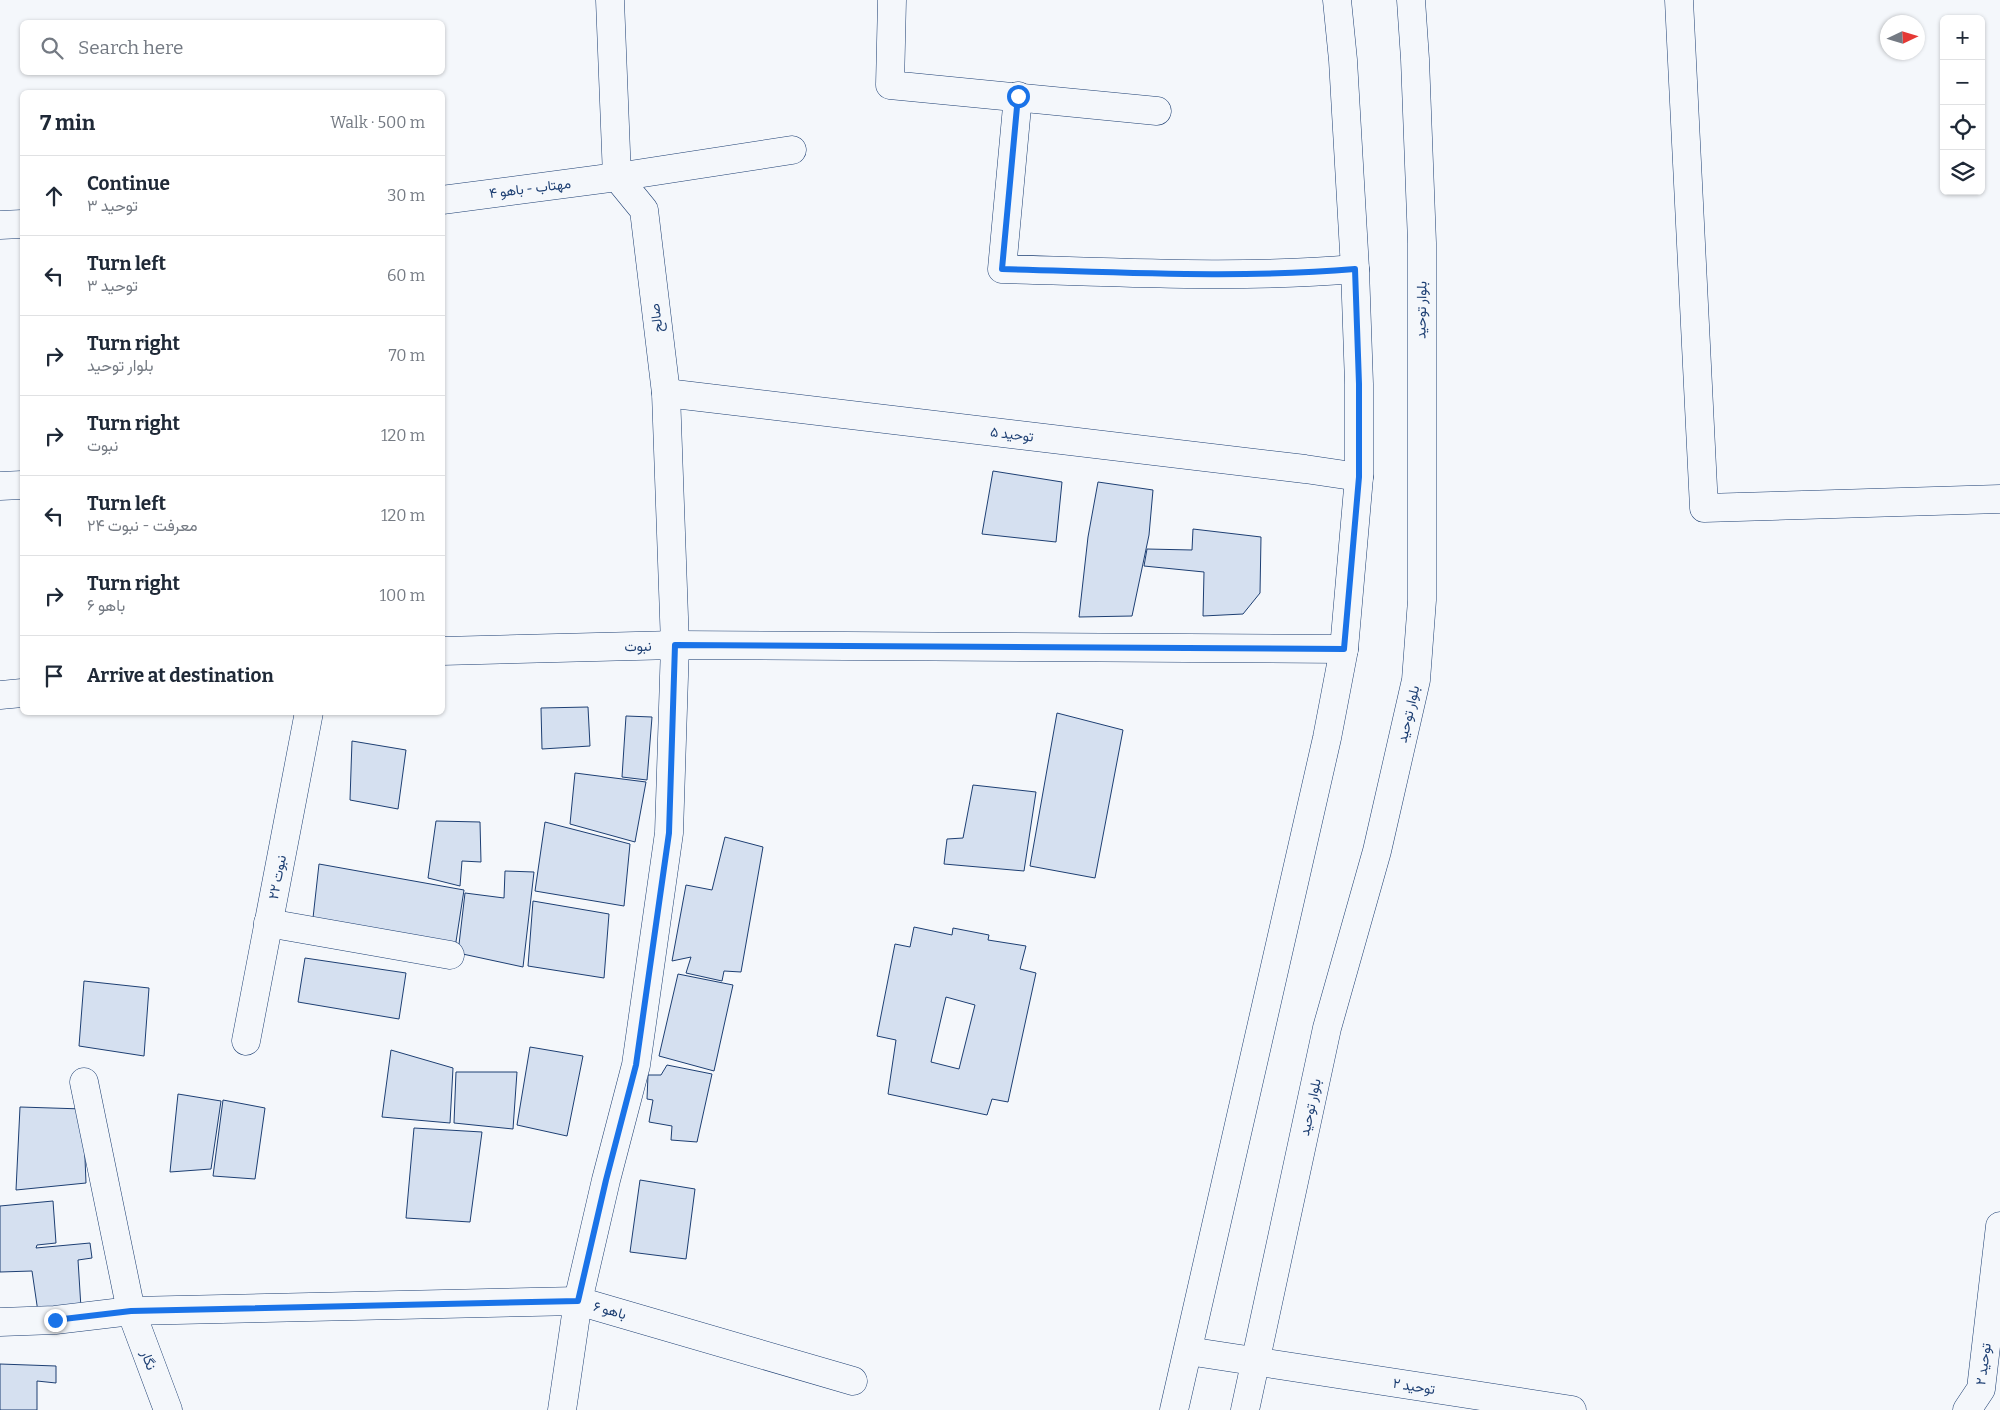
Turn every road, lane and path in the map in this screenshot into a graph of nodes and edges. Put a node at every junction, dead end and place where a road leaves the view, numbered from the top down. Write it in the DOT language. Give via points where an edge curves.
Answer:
graph roads {
  1 [pos="610,0"];
  2 [pos="892,0"];
  3 [pos="1337,0"];
  4 [pos="1411,0"];
  5 [pos="1679,0"];
  6 [pos="1018,96"];
  7 [pos="1158,111"];
  8 [pos="792,150"];
  9 [pos="617,177"];
  10 [pos="445,200"];
  11 [pos="20,224"];
  12 [pos="0,225"];
  13 [pos="1355,269"];
  14 [pos="666,393"];
  15 [pos="1359,477"];
  16 [pos="20,485"];
  17 [pos="0,486"];
  18 [pos="2000,499"];
  19 [pos="675,645"];
  20 [pos="1344,649"];
  21 [pos="445,651"];
  22 [pos="20,693"];
  23 [pos="0,695"];
  24 [pos="308,715"];
  25 [pos="268,924"];
  26 [pos="450,955"];
  27 [pos="246,1041"];
  28 [pos="84,1082"];
  29 [pos="2000,1226"];
  30 [pos="578,1301"];
  31 [pos="131,1311"];
  32 [pos="0,1322"];
  33 [pos="1188,1351"];
  34 [pos="1256,1362"];
  35 [pos="853,1381"];
  36 [pos="168,1410"];
  37 [pos="562,1410"];
  38 [pos="1174,1410"];
  39 [pos="1245,1410"];
  40 [pos="1572,1410"];
  41 [pos="1967,1410"];
  1 -- 9 [label="street"];
  2 -- 6 [label="street" via="890,85"];
  3 -- 13 [label="street"];
  4 -- 34 [label="street, بلوار توحید" via="1422,242 1422,600 1416,680 1377,851 1327,1028"];
  5 -- 18 [label="street" via="1704,508"];
  6 -- 7 [label="street"];
  6 -- 13 [label="street" via="1002,269 1252,274"];
  8 -- 9 [label="street, مهتاب - باهو ۴"];
  9 -- 10 [label="street, مهتاب - باهو ۴"];
  9 -- 14 [label="street, صالح" via="644,210"];
  11 -- 12 [label="street"];
  13 -- 15 [label="street"];
  14 -- 15 [label="street, توحید ۵"];
  14 -- 19 [label="street, صالح"];
  15 -- 20 [label="street"];
  16 -- 17 [label="street"];
  19 -- 20 [label="street, نبوت"];
  19 -- 21 [label="street, نبوت"];
  19 -- 30 [label="street, صالح" via="669,833 636,1065"];
  20 -- 33 [label="street" via="1327,738"];
  22 -- 23 [label="street"];
  24 -- 25 [label="street, نبوت ۲۲"];
  25 -- 26 [label="street"];
  25 -- 27 [label="street, نبوت ۲۲"];
  28 -- 31 [label="street, نگار"];
  29 -- 41 [label="street, توحید ۲" via="1981,1389"];
  30 -- 31 [label="street, باهو ۶"];
  30 -- 35 [label="street, باهو ۶"];
  30 -- 37 [label="street, صالح"];
  31 -- 32 [label="street, باهو ۶" via="55,1320"];
  31 -- 36 [label="street, نگار"];
  33 -- 34 [label="street, توحید ۲"];
  33 -- 38 [label="street"];
  34 -- 39 [label="street, بلوار توحید"];
  34 -- 40 [label="street, توحید ۲"];
}
